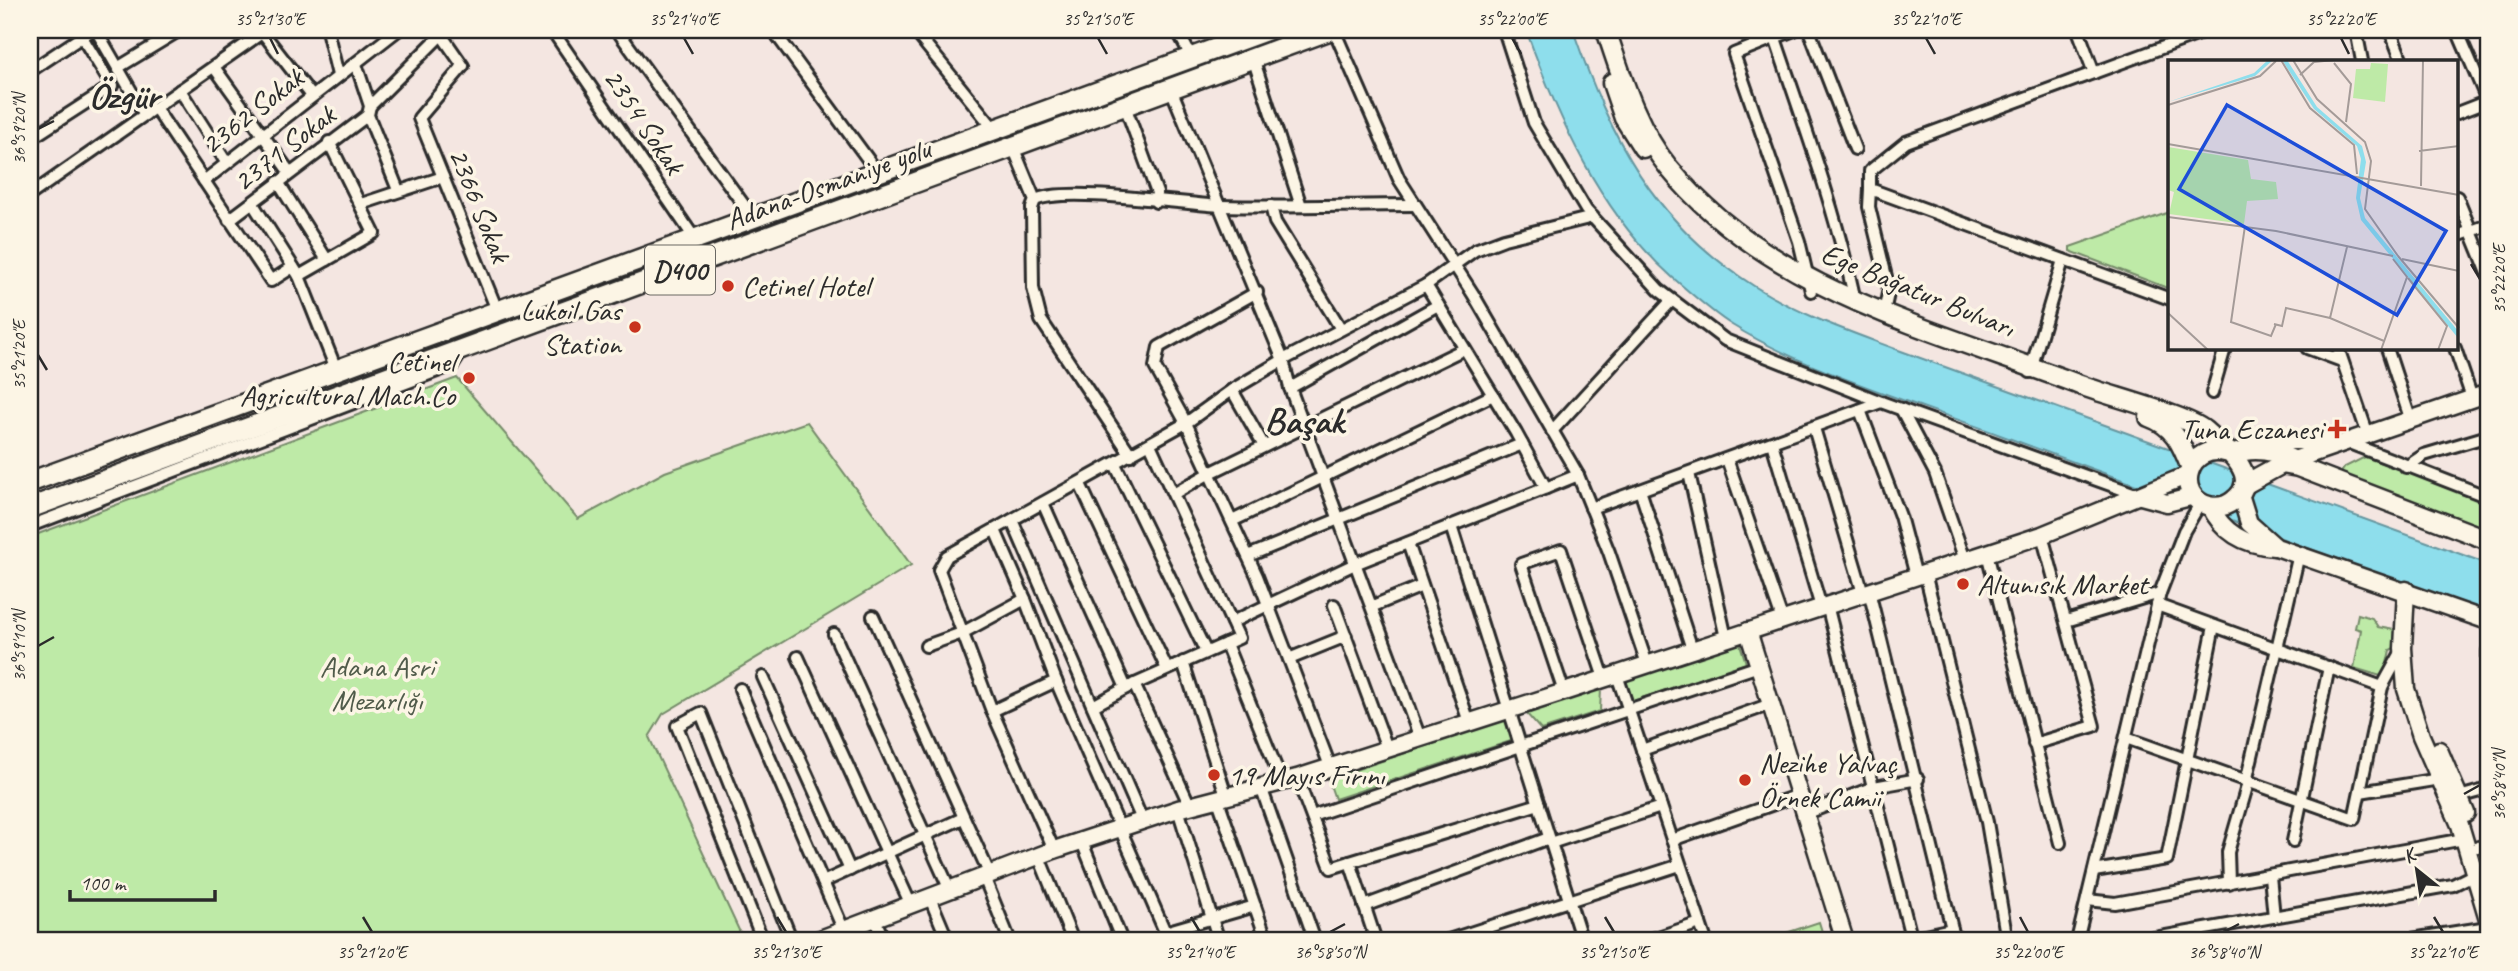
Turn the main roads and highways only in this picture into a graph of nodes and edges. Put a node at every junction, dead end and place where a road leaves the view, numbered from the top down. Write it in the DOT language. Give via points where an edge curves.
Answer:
graph roads {
  1 [pos="1267,30"];
  2 [pos="1332,30"];
  3 [pos="1593,30"];
  4 [pos="1606,30"];
  5 [pos="1809,284"];
  6 [pos="2031,370"];
  7 [pos="2483,397"];
  8 [pos="2344,441"];
  9 [pos="2327,447"];
  10 [pos="2235,453"];
  11 [pos="2287,462"];
  12 [pos="2189,471"];
  13 [pos="2322,474"];
  14 [pos="30,482"];
  15 [pos="2242,489"];
  16 [pos="2141,496"];
  17 [pos="2202,501"];
  18 [pos="30,508"];
  19 [pos="2488,540"];
  20 [pos="2276,547"];
  21 [pos="2411,592"];
  22 [pos="2488,621"];
  23 [pos="1748,631"];
  24 [pos="2477,844"];
  25 [pos="2481,878"];
  26 [pos="2488,919"];
  27 [pos="822,940"];
  28 [pos="1844,941"];
  1 -- 14 [label="highway, D400"];
  2 -- 18 [label="highway, Adana-Osmaniye yolu / D400"];
  3 -- 5 [label="main road, Ege Bağatur Bulvarı" via="1624,118 1655,167 1731,243"];
  4 -- 5 [label="main road, Ege Bağatur Bulvarı" via="1646,134 1669,168 1712,213"];
  5 -- 6 [label="main road, Ege Bağatur Bulvarı"];
  5 -- 6 [label="main road, Ege Bağatur Bulvarı" via="1839,305"];
  6 -- 10 [label="main road, Ege Bağatur Bulvarı" via="2198,425"];
  6 -- 12 [label="main road, Ege Bağatur Bulvarı" via="2165,423 2177,436"];
  7 -- 8 [label="main road"];
  8 -- 9 [label="main road"];
  8 -- 10 [label="main road" via="2269,441"];
  9 -- 11 [label="main road"];
  9 -- 13 [label="main road" via="2318,462"];
  10 -- 11 [label="main road" via="2262,449"];
  10 -- 12 [label="main road" via="2203,453"];
  10 -- 15 [label="main road" via="2242,466"];
  11 -- 13 [label="main road"];
  11 -- 15 [label="main road"];
  12 -- 16 [label="main road"];
  12 -- 17 [label="main road"];
  13 -- 19 [label="main road"];
  15 -- 17 [label="main road" via="2225,505"];
  15 -- 20 [label="main road" via="2249,523"];
  16 -- 17 [label="main road" via="2167,503"];
  16 -- 23 [label="main road" via="2042,535"];
  17 -- 20 [label="main road" via="2226,531 2260,546"];
  20 -- 21 [label="main road"];
  21 -- 22 [label="main road"];
  21 -- 24 [label="main road" via="2417,687"];
  21 -- 24 [label="main road" via="2403,648 2406,689 2440,779"];
  23 -- 27 [label="main road" via="1289,780 1046,853"];
  23 -- 28 [label="main road"];
  24 -- 25 [label="main road"];
  25 -- 26 [label="main road"];
}
